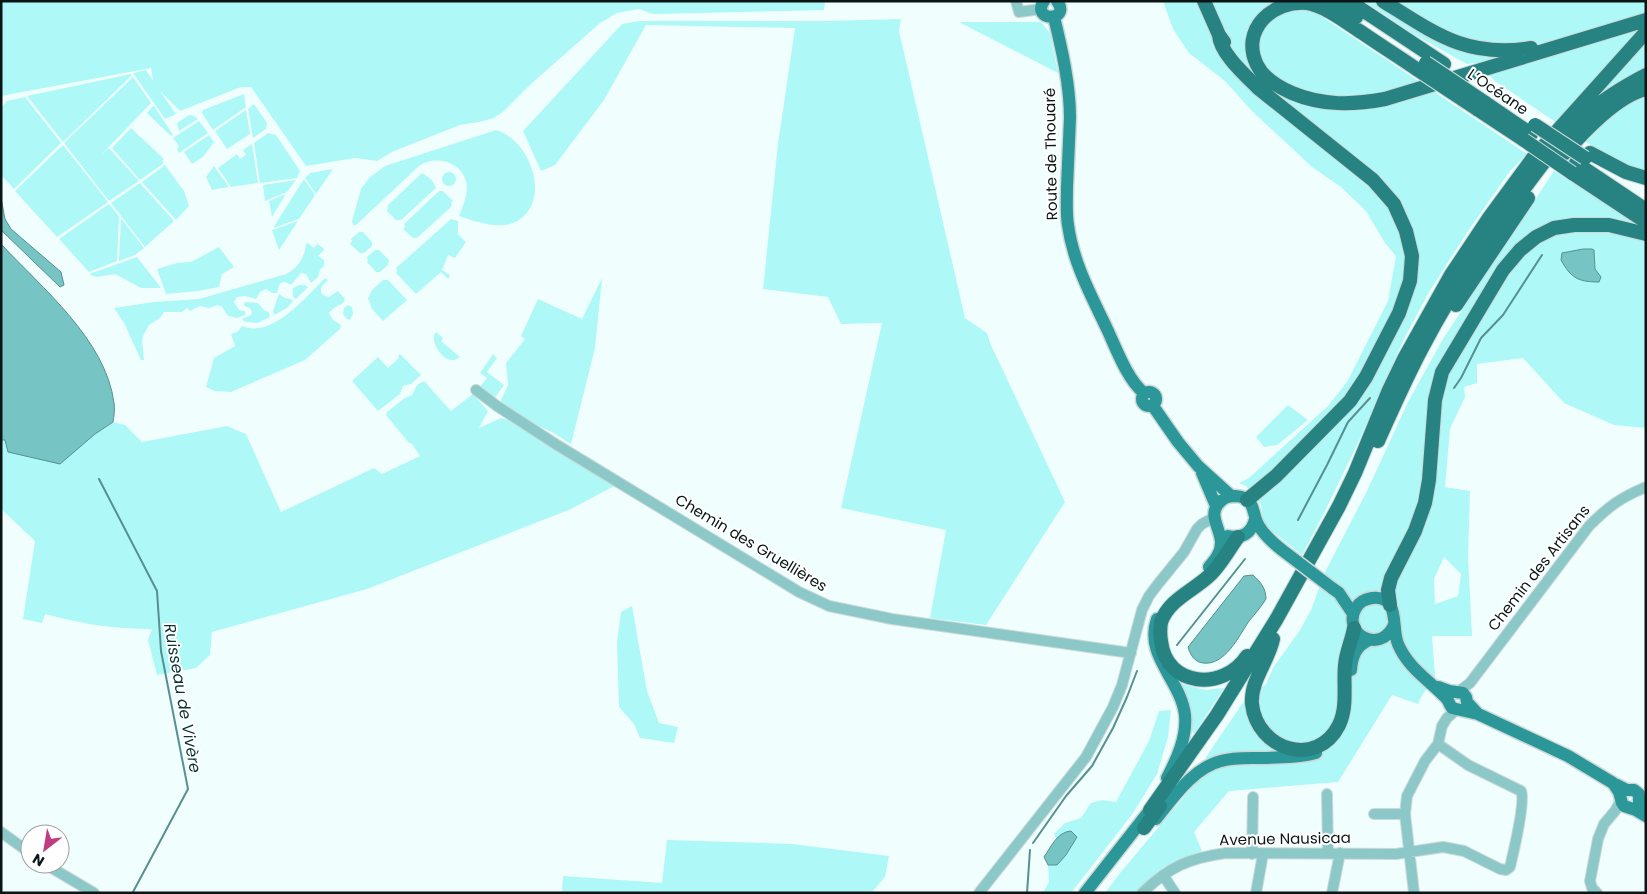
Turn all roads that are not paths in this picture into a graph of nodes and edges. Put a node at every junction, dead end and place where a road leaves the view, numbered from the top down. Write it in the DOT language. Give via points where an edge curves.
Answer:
graph roads {
  1 [pos="1016,1"];
  2 [pos="1057,1"];
  3 [pos="1204,1"];
  4 [pos="1332,1"];
  5 [pos="1349,1"];
  6 [pos="1383,1"];
  7 [pos="1043,5"];
  8 [pos="1054,17"];
  9 [pos="1646,20"];
  10 [pos="1646,26"];
  11 [pos="1646,32"];
  12 [pos="1219,35"];
  13 [pos="1607,35"];
  14 [pos="1646,44"];
  15 [pos="1561,46"];
  16 [pos="1422,67"];
  17 [pos="1616,67"];
  18 [pos="1646,75"];
  19 [pos="1646,89"];
  20 [pos="1484,102"];
  21 [pos="1530,133"];
  22 [pos="1581,162"];
  23 [pos="1646,178"];
  24 [pos="1646,199"];
  25 [pos="1646,210"];
  26 [pos="1646,222"];
  27 [pos="1646,234"];
  28 [pos="476,390"];
  29 [pos="1398,397"];
  30 [pos="1198,466"];
  31 [pos="1646,487"];
  32 [pos="1231,496"];
  33 [pos="1247,500"];
  34 [pos="1216,518"];
  35 [pos="1255,519"];
  36 [pos="1240,537"];
  37 [pos="1270,542"];
  38 [pos="1335,590"];
  39 [pos="1289,597"];
  40 [pos="1362,601"];
  41 [pos="1390,605"];
  42 [pos="1354,621"];
  43 [pos="1394,625"];
  44 [pos="1273,639"];
  45 [pos="1372,640"];
  46 [pos="1131,653"];
  47 [pos="1406,660"];
  48 [pos="1456,703"];
  49 [pos="1438,744"];
  50 [pos="1327,794"];
  51 [pos="1253,797"];
  52 [pos="1634,801"];
  53 [pos="1150,810"];
  54 [pos="1374,814"];
  55 [pos="1405,814"];
  56 [pos="1144,828"];
  57 [pos="1,832"];
  58 [pos="20,846"];
  59 [pos="1408,851"];
  60 [pos="1340,852"];
  61 [pos="1252,854"];
  62 [pos="1263,854"];
  63 [pos="1328,854"];
  64 [pos="62,874"];
  65 [pos="1163,875"];
  66 [pos="94,893"];
  67 [pos="979,893"];
  68 [pos="1085,893"];
  69 [pos="1092,893"];
  70 [pos="1142,893"];
  71 [pos="1175,893"];
  72 [pos="1256,893"];
  73 [pos="1332,893"];
  74 [pos="1414,893"];
  75 [pos="1597,893"];
  1 -- 7 [label="street" via="1019,12"];
  2 -- 8 [label="main road" via="1060,11"];
  3 -- 12 [label="highway"];
  4 -- 16 [label="highway, L’Océane"];
  5 -- 20 [label="highway, L’Océane" via="1444,64"];
  6 -- 15 [label="highway" via="1435,33 1469,47 1502,51"];
  7 -- 8 [label="main road" via="1046,16"];
  8 -- 30 [label="main road, Route de Thouaré" via="1069,97 1067,223 1072,248 1085,284 1135,384 1144,393 1156,396 1153,406"];
  9 -- 13 [label="highway"];
  10 -- 13 [label="highway"];
  11 -- 17 [label="highway"];
  12 -- 13 [label="highway" via="1249,73 1276,93 1305,105 1344,110 1396,103"];
  12 -- 33 [label="highway" via="1219,43 1241,72 1372,180 1394,204 1406,231 1412,256 1410,281 1399,313 1350,401 1276,476"];
  13 -- 15 [label="highway"];
  14 -- 17 [label="highway"];
  15 -- 16 [label="highway" via="1385,99 1336,104 1308,99 1272,82 1256,63 1253,39 1257,25 1269,11 1287,3 1306,3 1327,10"];
  16 -- 20 [label="highway, L’Océane, bridge"];
  17 -- 39 [label="highway" via="1533,158 1451,275 1404,360 1355,473"];
  18 -- 29 [label="highway" via="1586,115 1534,175 1488,237 1460,282"];
  19 -- 29 [label="highway" via="1625,99 1592,124 1542,179 1448,318 1405,392"];
  20 -- 21 [label="highway, L’Océane"];
  21 -- 22 [label="highway, L’Océane"];
  21 -- 22 [label="highway, L’Océane, bridge" via="1566,146"];
  22 -- 23 [label="highway"];
  22 -- 24 [label="highway, L’Océane"];
  22 -- 25 [label="highway, L’Océane"];
  22 -- 26 [label="highway"];
  27 -- 41 [label="highway" via="1609,225 1554,228 1520,250 1503,270 1442,372 1435,400 1425,502 1415,531 1391,578 1388,590"];
  28 -- 46 [label="street, Chemin des Gruellières" via="557,445 799,592 829,606 892,620"];
  29 -- 44 [label="highway" via="1340,519"];
  30 -- 32 [label="main road"];
  30 -- 34 [label="main road"];
  31 -- 48 [label="street, Chemin des Artisans" via="1623,497 1589,526"];
  32 -- 33 [label="main road"];
  32 -- 34 [label="main road" via="1220,501"];
  33 -- 35 [label="main road" via="1255,512"];
  34 -- 36 [label="main road" via="1228,536"];
  34 -- 46 [label="street" via="1197,529 1184,552 1149,596"];
  34 -- 53 [label="main road" via="1220,550 1201,575 1167,601 1156,621 1153,636 1157,654 1183,705 1185,725 1178,755 1150,803"];
  35 -- 36 [label="main road" via="1251,529"];
  35 -- 37 [label="main road"];
  36 -- 37 [label="main road"];
  36 -- 39 [label="highway" via="1210,574 1178,600 1161,622 1162,648 1173,667 1182,675 1207,681 1232,672 1245,660 1283,601"];
  37 -- 38 [label="main road, bridge"];
  38 -- 40 [label="main road"];
  38 -- 42 [label="main road"];
  39 -- 53 [label="highway" via="1242,678"];
  40 -- 41 [label="main road" via="1374,598"];
  40 -- 42 [label="main road"];
  41 -- 43 [label="main road"];
  42 -- 44 [label="highway" via="1346,659 1344,710 1339,725 1330,737 1301,750 1277,744 1257,723 1252,703 1255,686"];
  42 -- 45 [label="main road" via="1358,633"];
  43 -- 45 [label="main road" via="1388,635"];
  43 -- 47 [label="main road"];
  44 -- 56 [label="highway"];
  45 -- 47 [label="main road"];
  45 -- 56 [label="main road" via="1362,643 1352,659 1350,714 1338,738 1319,752 1308,755 1239,758 1208,766 1194,776 1150,826"];
  46 -- 67 [label="street" via="1113,707 1086,757"];
  47 -- 48 [label="main road"];
  48 -- 49 [label="street, Chemin des Artisans" via="1440,730"];
  48 -- 52 [label="main road" via="1580,762"];
  49 -- 55 [label="street, Chemin des Artisans" via="1407,796"];
  49 -- 59 [label="street, Avenue Nausicaa" via="1468,765 1521,791 1521,812 1510,867 1500,869 1464,851 1443,847"];
  50 -- 63 [label="street"];
  51 -- 61 [label="street"];
  52 -- 75 [label="street" via="1604,824 1590,881"];
  53 -- 68 [label="main road"];
  54 -- 55 [label="street"];
  55 -- 59 [label="street, Chemin des Artisans"];
  56 -- 69 [label="main road"];
  57 -- 58 [label="street"];
  59 -- 60 [label="street, Avenue Nausicaa" via="1396,854"];
  59 -- 74 [label="street, Chemin des Artisans"];
  60 -- 63 [label="street, Avenue Nausicaa"];
  60 -- 73 [label="street"];
  61 -- 62 [label="street, Avenue Nausicaa"];
  61 -- 65 [label="street, Avenue Nausicaa" via="1203,856"];
  62 -- 63 [label="street, Avenue Nausicaa"];
  62 -- 72 [label="street"];
  64 -- 66 [label="street"];
  65 -- 70 [label="street, Avenue Nausicaa"];
  65 -- 71 [label="street"];
}
